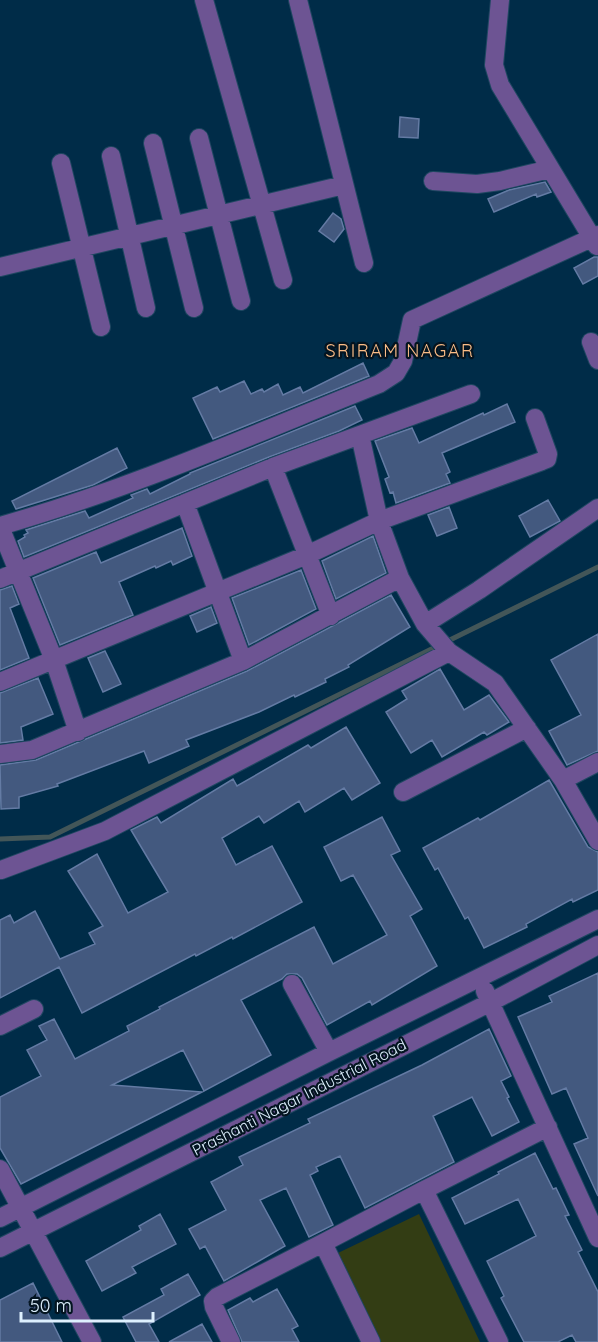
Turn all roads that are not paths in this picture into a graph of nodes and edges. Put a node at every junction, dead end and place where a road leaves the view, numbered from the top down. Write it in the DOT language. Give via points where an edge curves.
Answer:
graph roads {
  1 [pos="204,0"];
  2 [pos="298,0"];
  3 [pos="500,0"];
  4 [pos="199,138"];
  5 [pos="153,143"];
  6 [pos="111,156"];
  7 [pos="61,163"];
  8 [pos="550,169"];
  9 [pos="433,181"];
  10 [pos="344,185"];
  11 [pos="262,205"];
  12 [pos="219,215"];
  13 [pos="173,226"];
  14 [pos="130,236"];
  15 [pos="596,240"];
  16 [pos="81,248"];
  17 [pos="364,263"];
  18 [pos="0,267"];
  19 [pos="283,280"];
  20 [pos="241,301"];
  21 [pos="146,308"];
  22 [pos="194,308"];
  23 [pos="101,327"];
  24 [pos="591,342"];
  25 [pos="598,360"];
  26 [pos="471,394"];
  27 [pos="535,418"];
  28 [pos="360,435"];
  29 [pos="273,467"];
  30 [pos="185,503"];
  31 [pos="598,508"];
  32 [pos="379,521"];
  33 [pos="0,526"];
  34 [pos="307,555"];
  35 [pos="20,571"];
  36 [pos="400,578"];
  37 [pos="0,579"];
  38 [pos="218,592"];
  39 [pos="331,616"];
  40 [pos="425,624"];
  41 [pos="447,650"];
  42 [pos="54,660"];
  43 [pos="243,661"];
  44 [pos="0,682"];
  45 [pos="527,728"];
  46 [pos="78,732"];
  47 [pos="0,754"];
  48 [pos="598,762"];
  49 [pos="563,780"];
  50 [pos="403,792"];
  51 [pos="598,841"];
  52 [pos="1,870"];
  53 [pos="598,919"];
  54 [pos="598,945"];
  55 [pos="479,979"];
  56 [pos="292,984"];
  57 [pos="491,1002"];
  58 [pos="34,1009"];
  59 [pos="0,1026"];
  60 [pos="328,1052"];
  61 [pos="548,1127"];
  62 [pos="0,1169"];
  63 [pos="424,1190"];
  64 [pos="20,1208"];
  65 [pos="0,1218"];
  66 [pos="33,1232"];
  67 [pos="598,1238"];
  68 [pos="323,1243"];
  69 [pos="0,1248"];
  70 [pos="92,1342"];
  71 [pos="231,1342"];
  72 [pos="371,1342"];
  73 [pos="499,1342"];
  1 -- 11 [label="street"];
  2 -- 10 [label="street"];
  3 -- 8 [label="street" via="494,65 500,85"];
  4 -- 12 [label="street"];
  5 -- 13 [label="street"];
  6 -- 14 [label="street"];
  7 -- 16 [label="street"];
  8 -- 9 [label="street" via="489,183"];
  8 -- 15 [label="street"];
  10 -- 11 [label="street"];
  10 -- 17 [label="street"];
  11 -- 12 [label="street"];
  11 -- 19 [label="street"];
  12 -- 13 [label="street"];
  12 -- 20 [label="street"];
  13 -- 14 [label="street"];
  13 -- 22 [label="street"];
  14 -- 16 [label="street"];
  14 -- 21 [label="street"];
  15 -- 33 [label="street" via="412,320 403,361 396,373 380,384 178,465"];
  16 -- 18 [label="street"];
  16 -- 23 [label="street"];
  24 -- 25 [label="street"];
  26 -- 28 [label="street"];
  27 -- 32 [label="street" via="547,459"];
  28 -- 29 [label="street"];
  28 -- 32 [label="street"];
  29 -- 30 [label="street"];
  29 -- 34 [label="street"];
  30 -- 35 [label="street"];
  30 -- 38 [label="street"];
  31 -- 40 [label="street"];
  32 -- 34 [label="street"];
  32 -- 36 [label="street"];
  33 -- 35 [label="street"];
  34 -- 38 [label="street"];
  34 -- 39 [label="street"];
  35 -- 37 [label="street"];
  35 -- 42 [label="street"];
  36 -- 39 [label="street"];
  36 -- 40 [label="street"];
  38 -- 42 [label="street"];
  38 -- 43 [label="street"];
  39 -- 43 [label="street"];
  40 -- 41 [label="street"];
  41 -- 45 [label="street" via="495,683"];
  41 -- 52 [label="street" via="105,831"];
  42 -- 44 [label="street"];
  42 -- 46 [label="street"];
  43 -- 46 [label="street"];
  45 -- 49 [label="street"];
  45 -- 50 [label="street"];
  46 -- 47 [label="street" via="32,750"];
  48 -- 49 [label="street"];
  49 -- 51 [label="street"];
  53 -- 55 [label="street, Prashanti Nagar Industrial Road"];
  54 -- 57 [label="street, Prashanti Nagar Industrial Road"];
  55 -- 57 [label="street"];
  55 -- 60 [label="street, Prashanti Nagar Industrial Road"];
  56 -- 60 [label="street"];
  57 -- 61 [label="street"];
  57 -- 66 [label="street, Prashanti Nagar Industrial Road"];
  58 -- 59 [label="street"];
  60 -- 64 [label="street, Prashanti Nagar Industrial Road"];
  61 -- 63 [label="street"];
  61 -- 67 [label="street"];
  62 -- 64 [label="street"];
  63 -- 68 [label="street"];
  63 -- 73 [label="street"];
  64 -- 65 [label="street, Prashanti Nagar Industrial Road"];
  64 -- 66 [label="street"];
  66 -- 69 [label="street, Prashanti Nagar Industrial Road"];
  66 -- 70 [label="street"];
  68 -- 71 [label="street" via="213,1301"];
  68 -- 72 [label="street"];
}
